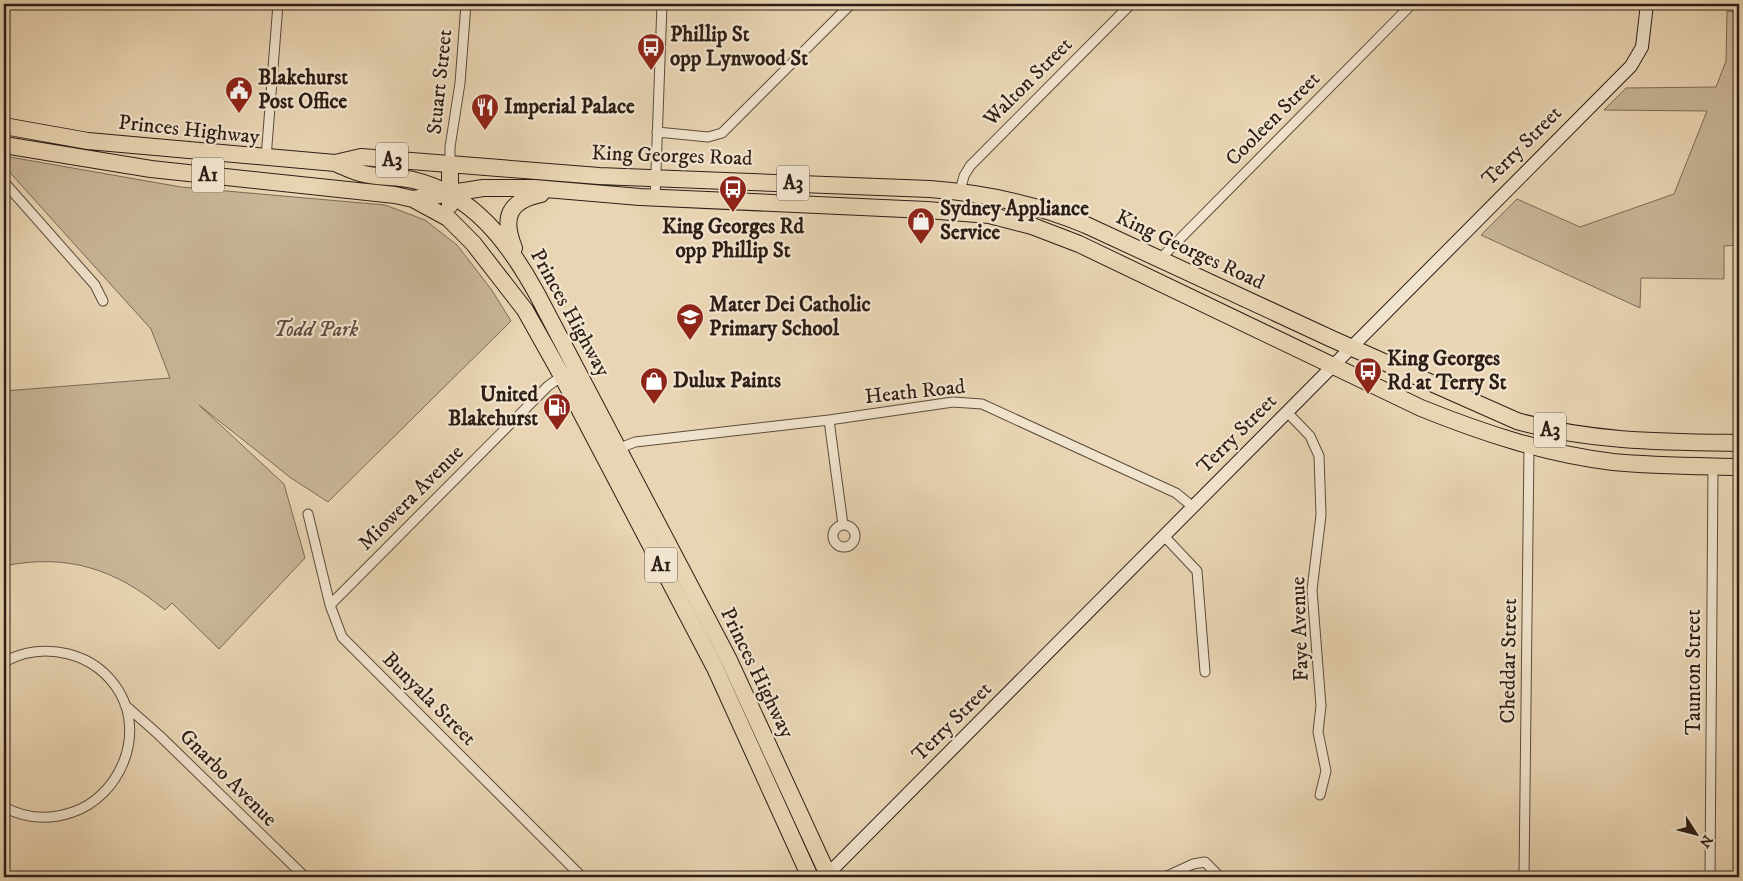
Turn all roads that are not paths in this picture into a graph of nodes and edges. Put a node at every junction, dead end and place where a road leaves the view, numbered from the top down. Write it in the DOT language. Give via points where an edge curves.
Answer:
graph roads {
  1 [pos="278,4"];
  2 [pos="466,4"];
  3 [pos="662,4"];
  4 [pos="851,4"];
  5 [pos="1131,4"];
  6 [pos="1412,4"];
  7 [pos="1647,4"];
  8 [pos="4,126"];
  9 [pos="657,132"];
  10 [pos="4,145"];
  11 [pos="266,158"];
  12 [pos="335,163"];
  13 [pos="450,164"];
  14 [pos="656,177"];
  15 [pos="4,182"];
  16 [pos="555,190"];
  17 [pos="960,191"];
  18 [pos="451,194"];
  19 [pos="655,198"];
  20 [pos="413,199"];
  21 [pos="448,218"];
  22 [pos="1160,259"];
  23 [pos="520,264"];
  24 [pos="103,301"];
  25 [pos="1350,347"];
  26 [pos="1333,365"];
  27 [pos="562,376"];
  28 [pos="1287,412"];
  29 [pos="829,420"];
  30 [pos="1739,443"];
  31 [pos="1529,446"];
  32 [pos="619,448"];
  33 [pos="604,456"];
  34 [pos="1713,466"];
  35 [pos="1739,467"];
  36 [pos="1193,507"];
  37 [pos="308,514"];
  38 [pos="843,525"];
  39 [pos="1164,536"];
  40 [pos="330,605"];
  41 [pos="4,662"];
  42 [pos="1205,672"];
  43 [pos="124,705"];
  44 [pos="1320,794"];
  45 [pos="4,806"];
  46 [pos="827,876"];
  47 [pos="305,877"];
  48 [pos="582,877"];
  49 [pos="810,877"];
  50 [pos="1165,877"];
  51 [pos="1220,877"];
  52 [pos="1524,877"];
  53 [pos="1710,877"];
  1 -- 11 [label="street"];
  2 -- 13 [label="street, Stuart Street"];
  3 -- 9 [label="street"];
  4 -- 9 [label="street" via="722,133 708,137"];
  5 -- 17 [label="street, Walton Street" via="970,166"];
  6 -- 22 [label="street, Cooleen Street"];
  7 -- 25 [label="street, Terry Street" via="1642,47 1631,66"];
  8 -- 11 [label="highway, Princes Highway / A1" via="88,141"];
  9 -- 14 [label="street"];
  10 -- 20 [label="highway, Princes Highway / A1" via="151,169"];
  11 -- 12 [label="highway, Princes Highway / A1"];
  12 -- 13 [label="highway, King Georges Road / A3" via="361,157"];
  12 -- 18 [label="highway, Princes Highway / A1" via="361,173 415,180"];
  13 -- 14 [label="highway, King Georges Road / A3" via="599,176"];
  13 -- 18 [label="highway"];
  14 -- 17 [label="highway, King Georges Road / A3"];
  14 -- 19 [label="street"];
  15 -- 24 [label="street" via="95,285"];
  16 -- 18 [label="highway, King Georges Road / A3" via="483,188"];
  16 -- 19 [label="highway, King Georges Road / A3"];
  16 -- 23 [label="highway" via="523,197 512,209 507,225"];
  17 -- 22 [label="highway, King Georges Road / A3" via="1010,199 1063,215"];
  18 -- 20 [label="highway, King Georges Road / A3"];
  18 -- 21 [label="highway"];
  18 -- 23 [label="highway, Princes Highway / A1" via="495,231"];
  19 -- 26 [label="highway, King Georges Road / A3" via="989,215 1032,226 1079,244"];
  20 -- 21 [label="highway, Princes Highway / A1"];
  21 -- 27 [label="highway, Princes Highway / A1" via="473,243 519,301"];
  22 -- 25 [label="highway, King Georges Road / A3"];
  23 -- 32 [label="highway, Princes Highway / A1"];
  25 -- 26 [label="street, Terry Street"];
  25 -- 30 [label="highway, King Georges Road / A3" via="1491,411 1543,429 1628,441"];
  26 -- 28 [label="street, Terry Street"];
  26 -- 31 [label="highway, King Georges Road / A3" via="1430,412"];
  27 -- 33 [label="highway, Princes Highway / A1"];
  27 -- 40 [label="street, Miowera Avenue" via="548,386"];
  28 -- 36 [label="street, Terry Street"];
  28 -- 44 [label="street, Faye Avenue" via="1310,436 1318,456 1321,515 1312,590 1321,706 1318,732 1326,771"];
  29 -- 32 [label="street, Heath Road" via="634,442"];
  29 -- 36 [label="street, Heath Road" via="953,402 982,404 1176,493"];
  29 -- 38 [label="street"];
  31 -- 34 [label="highway, King Georges Road / A3" via="1612,462"];
  31 -- 52 [label="street, Cheddar Street"];
  32 -- 33 [label="street, Heath Road"];
  32 -- 46 [label="highway, Princes Highway / A1" via="729,660"];
  33 -- 49 [label="highway, Princes Highway / A1" via="715,668"];
  34 -- 35 [label="highway, King Georges Road / A3"];
  34 -- 53 [label="street, Taunton Street"];
  36 -- 39 [label="street, Terry Street"];
  37 -- 40 [label="street, Bunyala Street"];
  39 -- 42 [label="street" via="1197,571"];
  39 -- 46 [label="street, Terry Street"];
  40 -- 48 [label="street, Bunyala Street" via="342,637"];
  41 -- 43 [label="street, Gnarbo Avenue" via="38,650 79,657 112,682"];
  43 -- 45 [label="street, Gnarbo Avenue" via="129,728 126,753 118,774 102,796 80,810 57,817 31,816"];
  43 -- 47 [label="street, Gnarbo Avenue"];
  50 -- 51 [label="street" via="1199,862 1205,862"];
}
